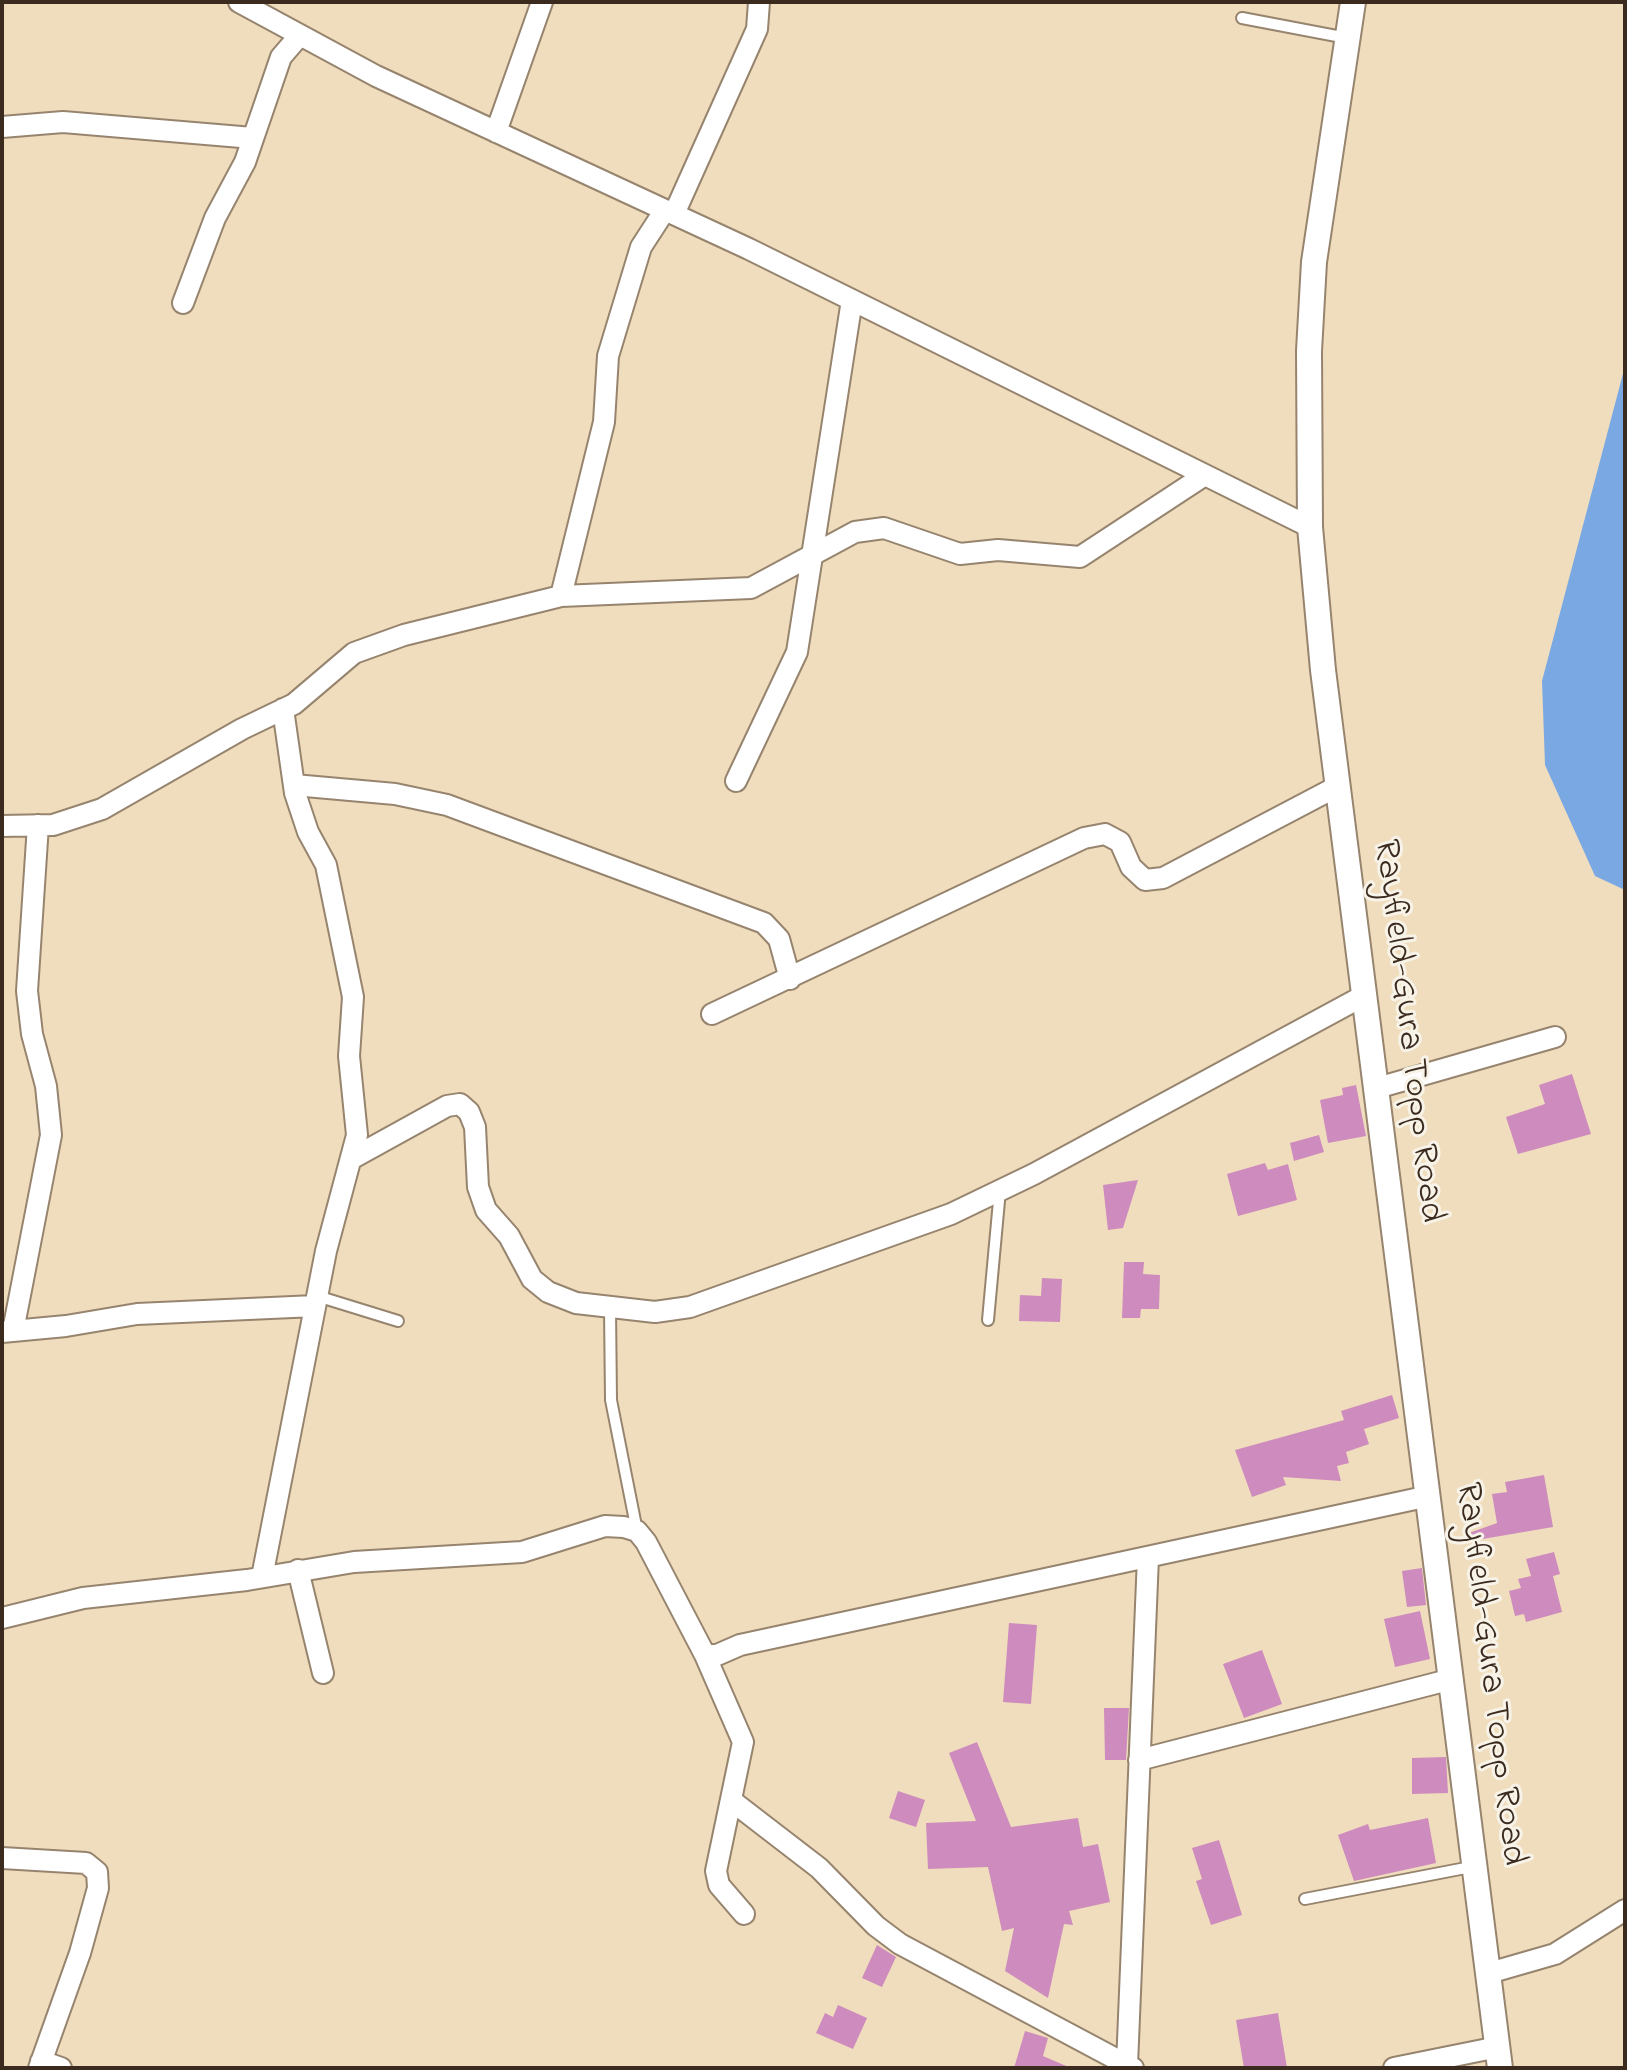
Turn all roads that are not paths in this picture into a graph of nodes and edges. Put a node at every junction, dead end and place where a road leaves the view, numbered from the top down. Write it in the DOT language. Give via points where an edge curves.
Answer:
graph roads {
  1 [pos="239,2"];
  2 [pos="542,2"];
  3 [pos="759,2"];
  4 [pos="1353,2"];
  5 [pos="267,9"];
  6 [pos="1242,18"];
  7 [pos="300,35"];
  8 [pos="1347,38"];
  9 [pos="2,127"];
  10 [pos="496,132"];
  11 [pos="253,138"];
  12 [pos="669,212"];
  13 [pos="852,300"];
  14 [pos="183,303"];
  15 [pos="1205,475"];
  16 [pos="1310,527"];
  17 [pos="811,556"];
  18 [pos="561,596"];
  19 [pos="283,709"];
  20 [pos="736,781"];
  21 [pos="294,785"];
  22 [pos="1338,786"];
  23 [pos="38,825"];
  24 [pos="2,826"];
  25 [pos="790,979"];
  26 [pos="1365,995"];
  27 [pos="712,1014"];
  28 [pos="1555,1037"];
  29 [pos="1377,1088"];
  30 [pos="351,1159"];
  31 [pos="1000,1190"];
  32 [pos="316,1301"];
  33 [pos="610,1309"];
  34 [pos="988,1320"];
  35 [pos="398,1321"];
  36 [pos="7,1331"];
  37 [pos="1429,1496"];
  38 [pos="637,1531"];
  39 [pos="1148,1557"];
  40 [pos="298,1570"];
  41 [pos="262,1577"];
  42 [pos="2,1618"];
  43 [pos="705,1655"];
  44 [pos="323,1673"];
  45 [pos="1452,1679"];
  46 [pos="1139,1760"];
  47 [pos="732,1801"];
  48 [pos="3,1857"];
  49 [pos="1476,1866"];
  50 [pos="1305,1899"];
  51 [pos="1625,1910"];
  52 [pos="744,1914"];
  53 [pos="1489,1973"];
  54 [pos="1499,2058"];
  55 [pos="47,2066"];
  56 [pos="1130,2066"];
  57 [pos="1394,2068"];
  1 -- 5 [label="street"];
  2 -- 10 [label="street"];
  3 -- 12 [label="street" via="757,29"];
  4 -- 8 [label="street, Rayfield-Gura Topp Road"];
  5 -- 7 [label="street"];
  6 -- 8 [label="lane"];
  7 -- 10 [label="street"];
  7 -- 11 [label="street" via="281,57"];
  8 -- 16 [label="street, Rayfield-Gura Topp Road" via="1314,262"];
  9 -- 11 [label="street" via="63,122"];
  10 -- 12 [label="street"];
  11 -- 14 [label="street"];
  12 -- 13 [label="street"];
  12 -- 18 [label="street" via="641,247 608,356 604,422"];
  13 -- 15 [label="street"];
  13 -- 17 [label="street"];
  15 -- 16 [label="street"];
  15 -- 17 [label="street" via="1080,557 998,550 960,554 884,528 855,532"];
  16 -- 22 [label="street, Rayfield-Gura Topp Road"];
  17 -- 18 [label="street" via="751,588"];
  17 -- 20 [label="street" via="797,652"];
  18 -- 19 [label="street" via="488,611 354,653"];
  19 -- 21 [label="street"];
  19 -- 23 [label="street" via="102,809"];
  21 -- 25 [label="street" via="395,794 447,805 764,923 779,939"];
  21 -- 30 [label="street" via="308,832 326,865 353,997 349,1056 357,1135"];
  22 -- 25 [label="street" via="1163,878 1145,880 1131,867 1120,842 1105,834 1084,838"];
  22 -- 26 [label="street, Rayfield-Gura Topp Road"];
  23 -- 24 [label="street"];
  23 -- 36 [label="street" via="27,991 51,1135"];
  25 -- 27 [label="street"];
  26 -- 29 [label="street, Rayfield-Gura Topp Road"];
  26 -- 31 [label="street"];
  28 -- 29 [label="street"];
  29 -- 37 [label="street, Rayfield-Gura Topp Road"];
  30 -- 32 [label="street"];
  30 -- 33 [label="street" via="447,1106 460,1104 475,1127 478,1187 486,1210 509,1236 532,1279 576,1303"];
  31 -- 33 [label="street" via="951,1214 690,1307 655,1312"];
  31 -- 34 [label="lane"];
  32 -- 35 [label="lane"];
  32 -- 36 [label="street" via="137,1314"];
  32 -- 41 [label="street"];
  33 -- 38 [label="lane" via="611,1400"];
  37 -- 39 [label="street"];
  37 -- 45 [label="street, Rayfield-Gura Topp Road"];
  38 -- 40 [label="street" via="605,1526 522,1552 392,1558"];
  38 -- 43 [label="street"];
  39 -- 43 [label="street"];
  39 -- 46 [label="street"];
  40 -- 41 [label="street"];
  40 -- 44 [label="street"];
  41 -- 42 [label="street" via="83,1598"];
  43 -- 47 [label="street" via="743,1742"];
  45 -- 46 [label="street"];
  45 -- 49 [label="street, Rayfield-Gura Topp Road"];
  46 -- 56 [label="street"];
  47 -- 52 [label="street" via="716,1871 719,1885"];
  47 -- 56 [label="street" via="819,1868 900,1944"];
  48 -- 55 [label="street" via="86,1863 97,1872 98,1888"];
  49 -- 50 [label="lane"];
  49 -- 53 [label="street, Rayfield-Gura Topp Road"];
  51 -- 53 [label="street" via="1555,1954"];
  53 -- 54 [label="street, Rayfield-Gura Topp Road"];
  54 -- 57 [label="street"];
}
